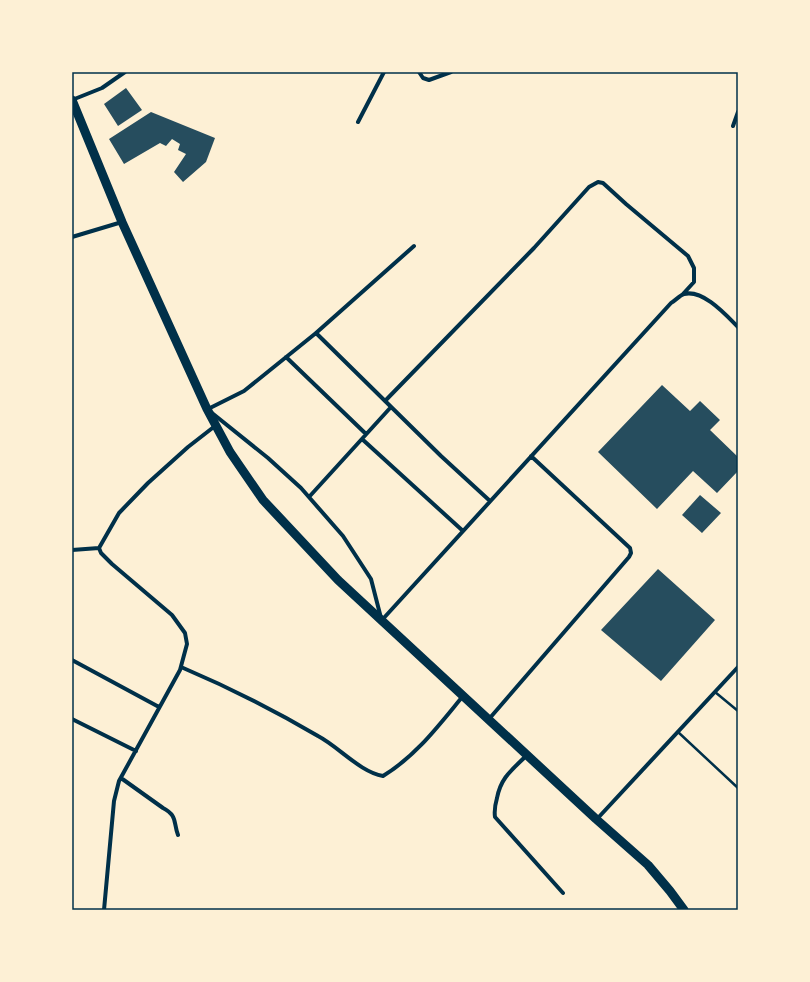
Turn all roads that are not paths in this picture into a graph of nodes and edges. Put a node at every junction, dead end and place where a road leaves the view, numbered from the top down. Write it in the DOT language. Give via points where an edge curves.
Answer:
graph roads {
  1 [pos="125,72"];
  2 [pos="384,72"];
  3 [pos="420,72"];
  4 [pos="451,72"];
  5 [pos="72,100"];
  6 [pos="738,112"];
  7 [pos="358,122"];
  8 [pos="733,126"];
  9 [pos="122,222"];
  10 [pos="72,237"];
  11 [pos="414,246"];
  12 [pos="684,294"];
  13 [pos="738,327"];
  14 [pos="316,332"];
  15 [pos="286,357"];
  16 [pos="385,401"];
  17 [pos="391,407"];
  18 [pos="207,409"];
  19 [pos="216,425"];
  20 [pos="366,434"];
  21 [pos="362,439"];
  22 [pos="531,456"];
  23 [pos="309,497"];
  24 [pos="490,501"];
  25 [pos="463,531"];
  26 [pos="99,548"];
  27 [pos="72,550"];
  28 [pos="382,620"];
  29 [pos="72,660"];
  30 [pos="181,667"];
  31 [pos="738,667"];
  32 [pos="715,692"];
  33 [pos="463,696"];
  34 [pos="160,707"];
  35 [pos="738,711"];
  36 [pos="72,719"];
  37 [pos="489,720"];
  38 [pos="678,732"];
  39 [pos="136,751"];
  40 [pos="527,755"];
  41 [pos="121,778"];
  42 [pos="738,788"];
  43 [pos="596,819"];
  44 [pos="178,835"];
  45 [pos="563,893"];
  46 [pos="104,910"];
  47 [pos="684,910"];
  1 -- 5 [label="street" via="102,88"];
  2 -- 7 [label="street"];
  3 -- 4 [label="street" via="423,78 429,80"];
  5 -- 9 [label="highway"];
  6 -- 8 [label="street"];
  9 -- 10 [label="street"];
  9 -- 18 [label="highway"];
  11 -- 14 [label="street"];
  12 -- 13 [label="street" via="698,294 716,306"];
  12 -- 16 [label="street" via="694,282 694,268 688,256 603,183 598,182 589,187 534,248"];
  12 -- 22 [label="street" via="671,303"];
  14 -- 15 [label="street"];
  14 -- 16 [label="street"];
  15 -- 18 [label="street" via="244,391"];
  15 -- 20 [label="street"];
  16 -- 17 [label="street"];
  17 -- 20 [label="street"];
  17 -- 24 [label="street"];
  18 -- 19 [label="highway"];
  18 -- 23 [label="street" via="268,458"];
  19 -- 26 [label="street" via="182,452 119,513"];
  19 -- 28 [label="highway" via="230,452 263,500 338,580"];
  20 -- 21 [label="street"];
  21 -- 23 [label="street"];
  21 -- 25 [label="street"];
  22 -- 24 [label="street"];
  22 -- 37 [label="street" via="630,548 631,553"];
  23 -- 28 [label="street" via="343,536 372,579"];
  24 -- 25 [label="street"];
  25 -- 28 [label="street"];
  26 -- 27 [label="street"];
  26 -- 30 [label="street" via="112,564 172,615 185,632 187,644"];
  28 -- 33 [label="highway"];
  29 -- 34 [label="street"];
  30 -- 33 [label="street" via="212,680 320,736 361,767 382,776 412,755"];
  30 -- 34 [label="street"];
  31 -- 32 [label="street"];
  32 -- 35 [label="lane"];
  32 -- 38 [label="street"];
  33 -- 37 [label="highway"];
  34 -- 39 [label="street"];
  36 -- 39 [label="street"];
  37 -- 40 [label="highway"];
  38 -- 42 [label="lane"];
  38 -- 43 [label="street"];
  39 -- 41 [label="street"];
  40 -- 43 [label="highway"];
  40 -- 45 [label="street" via="502,781 494,811 495,817"];
  41 -- 44 [label="street" via="170,812 176,820"];
  41 -- 46 [label="street" via="114,801"];
  43 -- 47 [label="highway" via="648,865"];
}
